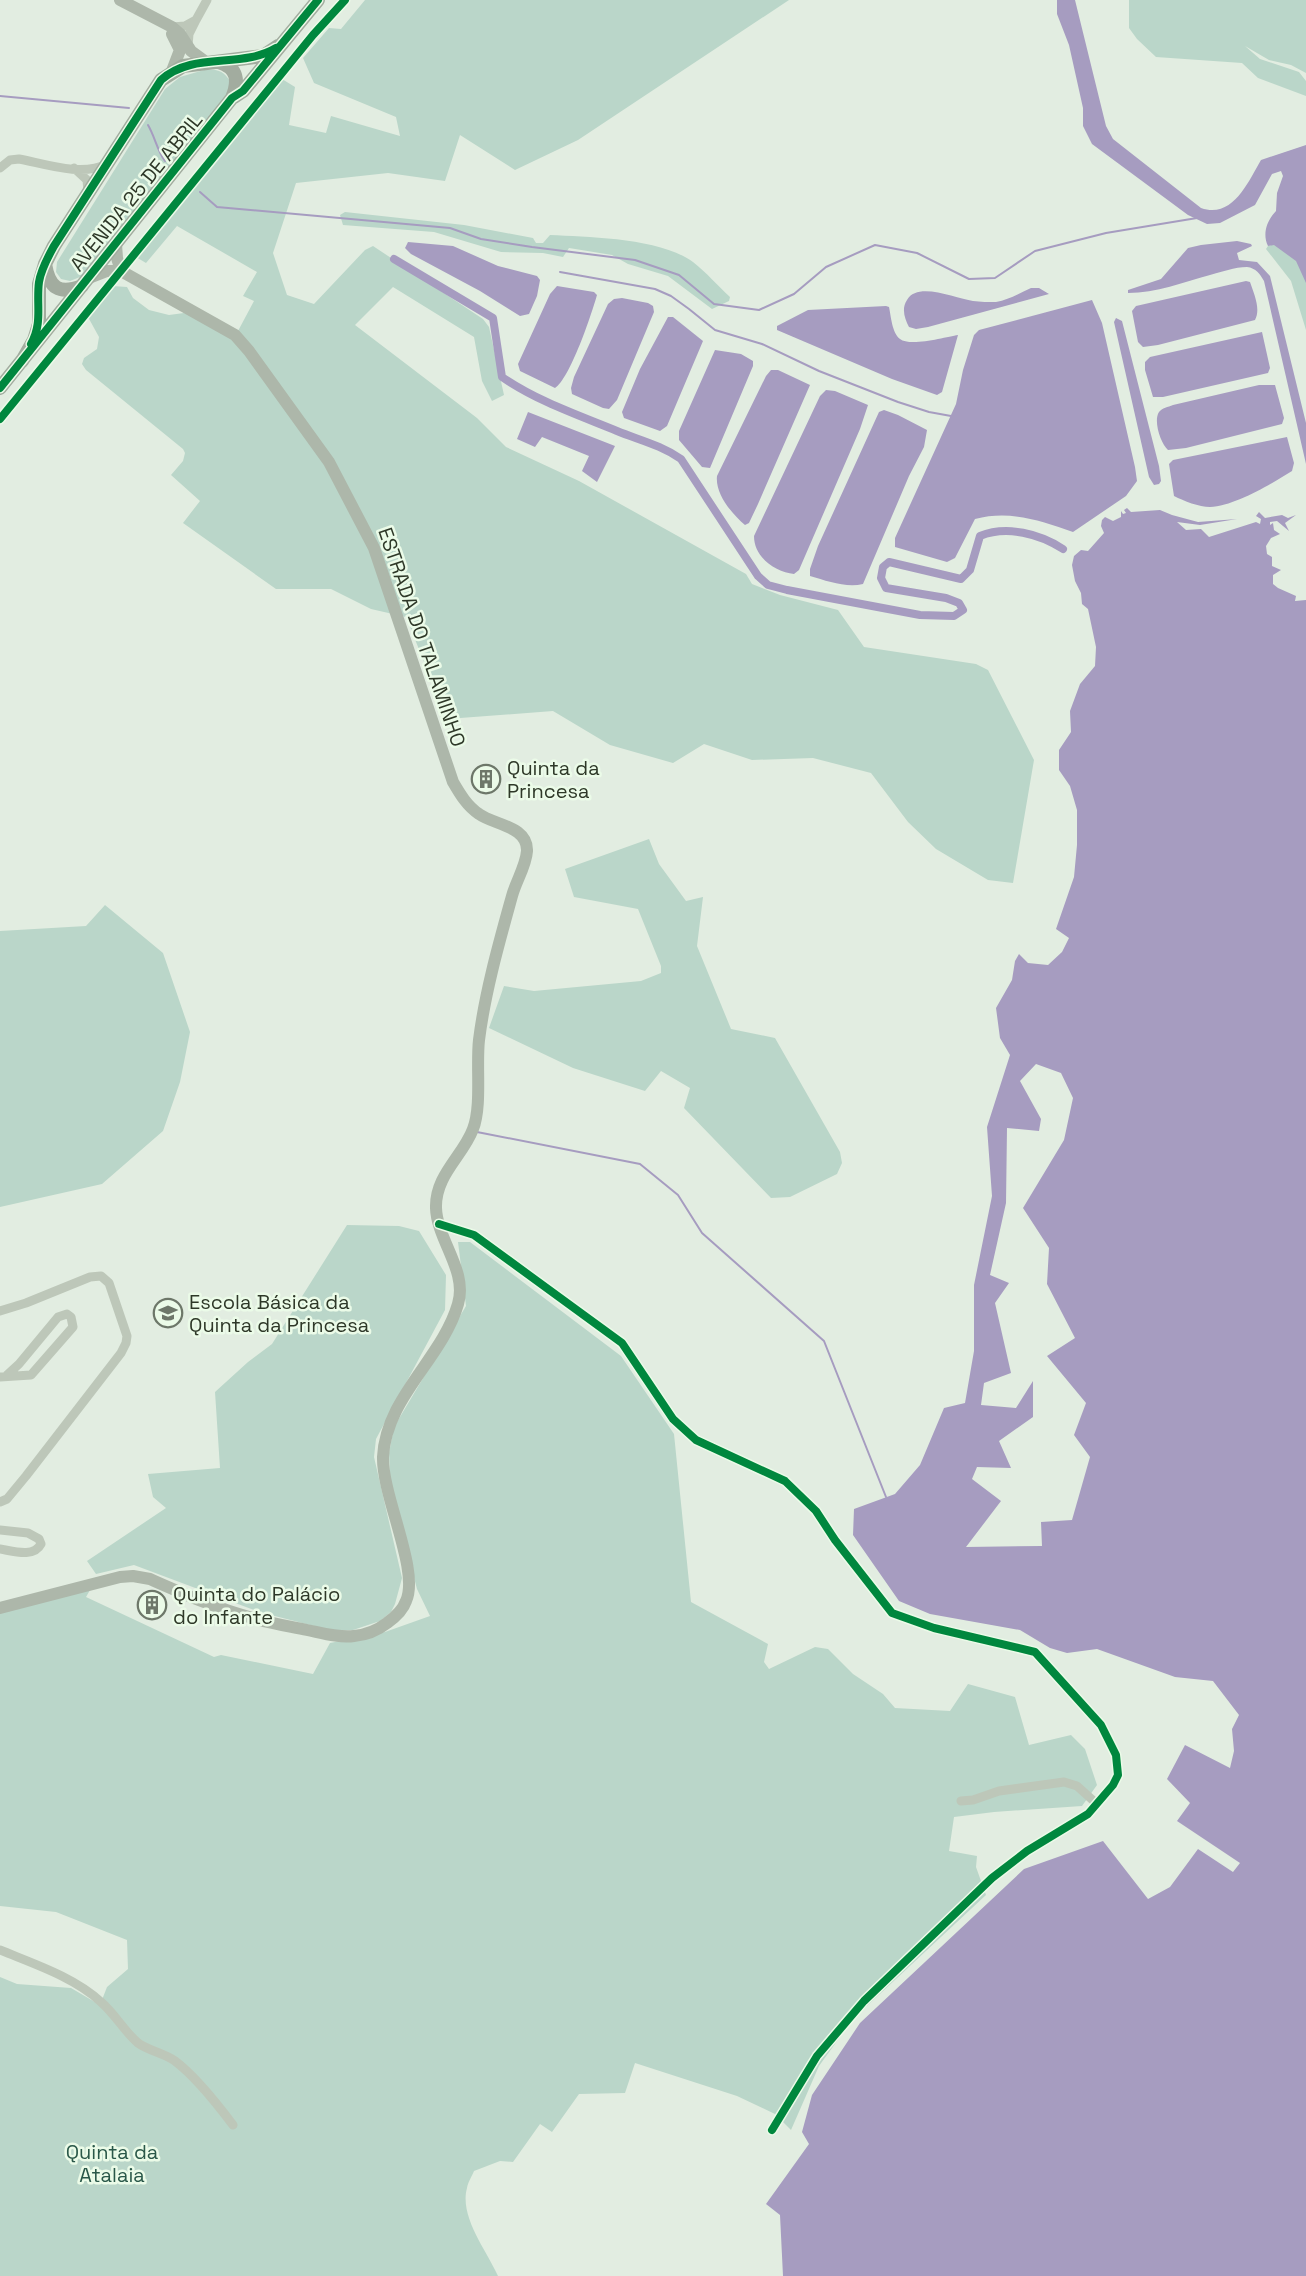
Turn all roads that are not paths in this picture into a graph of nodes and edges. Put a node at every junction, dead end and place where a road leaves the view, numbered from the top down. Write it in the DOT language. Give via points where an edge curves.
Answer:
graph roads {
  1 [pos="120,0"];
  2 [pos="207,0"];
  3 [pos="318,0"];
  4 [pos="153,19"];
  5 [pos="196,20"];
  6 [pos="172,27"];
  7 [pos="188,46"];
  8 [pos="278,46"];
  9 [pos="213,62"];
  10 [pos="172,71"];
  11 [pos="232,98"];
  12 [pos="107,163"];
  13 [pos="0,168"];
  14 [pos="74,168"];
  15 [pos="87,194"];
  16 [pos="116,244"];
  17 [pos="45,264"];
  18 [pos="122,272"];
  19 [pos="85,282"];
  20 [pos="22,362"];
  21 [pos="0,388"];
  22 [pos="439,1224"];
  23 [pos="0,1311"];
  24 [pos="4,1376"];
  25 [pos="0,1502"];
  26 [pos="0,1530"];
  27 [pos="0,1549"];
  28 [pos="0,1608"];
  29 [pos="961,1801"];
  30 [pos="1097,1804"];
  31 [pos="0,1950"];
  32 [pos="233,2125"];
  33 [pos="772,2130"];
  1 -- 4 [label="main road"];
  2 -- 5 [label="street"];
  3 -- 8 [label="main road, AVENIDA 25 DE ABRIL"];
  4 -- 6 [label="main road"];
  4 -- 10 [label="main road" via="173,35 180,50"];
  5 -- 6 [label="street"];
  5 -- 7 [label="street"];
  6 -- 7 [label="main road"];
  7 -- 9 [label="main road"];
  8 -- 9 [label="main road, AVENIDA 25 DE ABRIL" via="263,56"];
  8 -- 11 [label="main road, AVENIDA 25 DE ABRIL" via="243,91"];
  9 -- 10 [label="main road, AVENIDA 25 DE ABRIL"];
  9 -- 11 [label="main road" via="229,66 237,78"];
  10 -- 12 [label="main road, AVENIDA 25 DE ABRIL" via="161,80"];
  11 -- 16 [label="main road, AVENIDA 25 DE ABRIL"];
  12 -- 14 [label="street" via="95,168"];
  12 -- 15 [label="main road, AVENIDA 25 DE ABRIL"];
  13 -- 14 [label="street" via="19,159"];
  14 -- 15 [label="street" via="87,180"];
  15 -- 17 [label="main road, AVENIDA 25 DE ABRIL"];
  16 -- 18 [label="main road"];
  16 -- 19 [label="main road, AVENIDA 25 DE ABRIL"];
  17 -- 19 [label="main road, AVENIDA 25 DE ABRIL" via="47,276 56,288 73,290"];
  17 -- 20 [label="main road, AVENIDA 25 DE ABRIL" via="39,284 39,324"];
  18 -- 19 [label="main road" via="106,271"];
  18 -- 22 [label="main road, ESTRADA DO TALAMINHO" via="235,335 329,462 374,548 453,782 474,810 518,832 525,841 527,854 506,917 482,1023 476,1120 439,1188"];
  19 -- 20 [label="main road, AVENIDA 25 DE ABRIL"];
  20 -- 21 [label="main road, AVENIDA 25 DE ABRIL"];
  22 -- 28 [label="main road, ESTRADA DO TALAMINHO" via="459,1282 460,1300 442,1340 394,1414 385,1437 386,1486 410,1587 407,1601 397,1614 379,1628 353,1636 334,1636 248,1617 133,1576"];
  22 -- 30 [label="street" via="474,1235 622,1342 673,1419 696,1440 785,1481 816,1511 892,1613 934,1628 1035,1652 1101,1725 1116,1755 1118,1775"];
  23 -- 25 [label="street" via="101,1276 109,1283 125,1328 126,1344 26,1476"];
  24 -- 24 [label="street" via="31,1375 73,1327 71,1317 58,1317"];
  26 -- 27 [label="street" via="28,1533 41,1544 33,1552"];
  29 -- 30 [label="street" via="1064,1782 1077,1786"];
  30 -- 33 [label="street" via="992,1878 864,2001 817,2056"];
  31 -- 32 [label="street" via="84,1989 140,2044 175,2060"];
}
